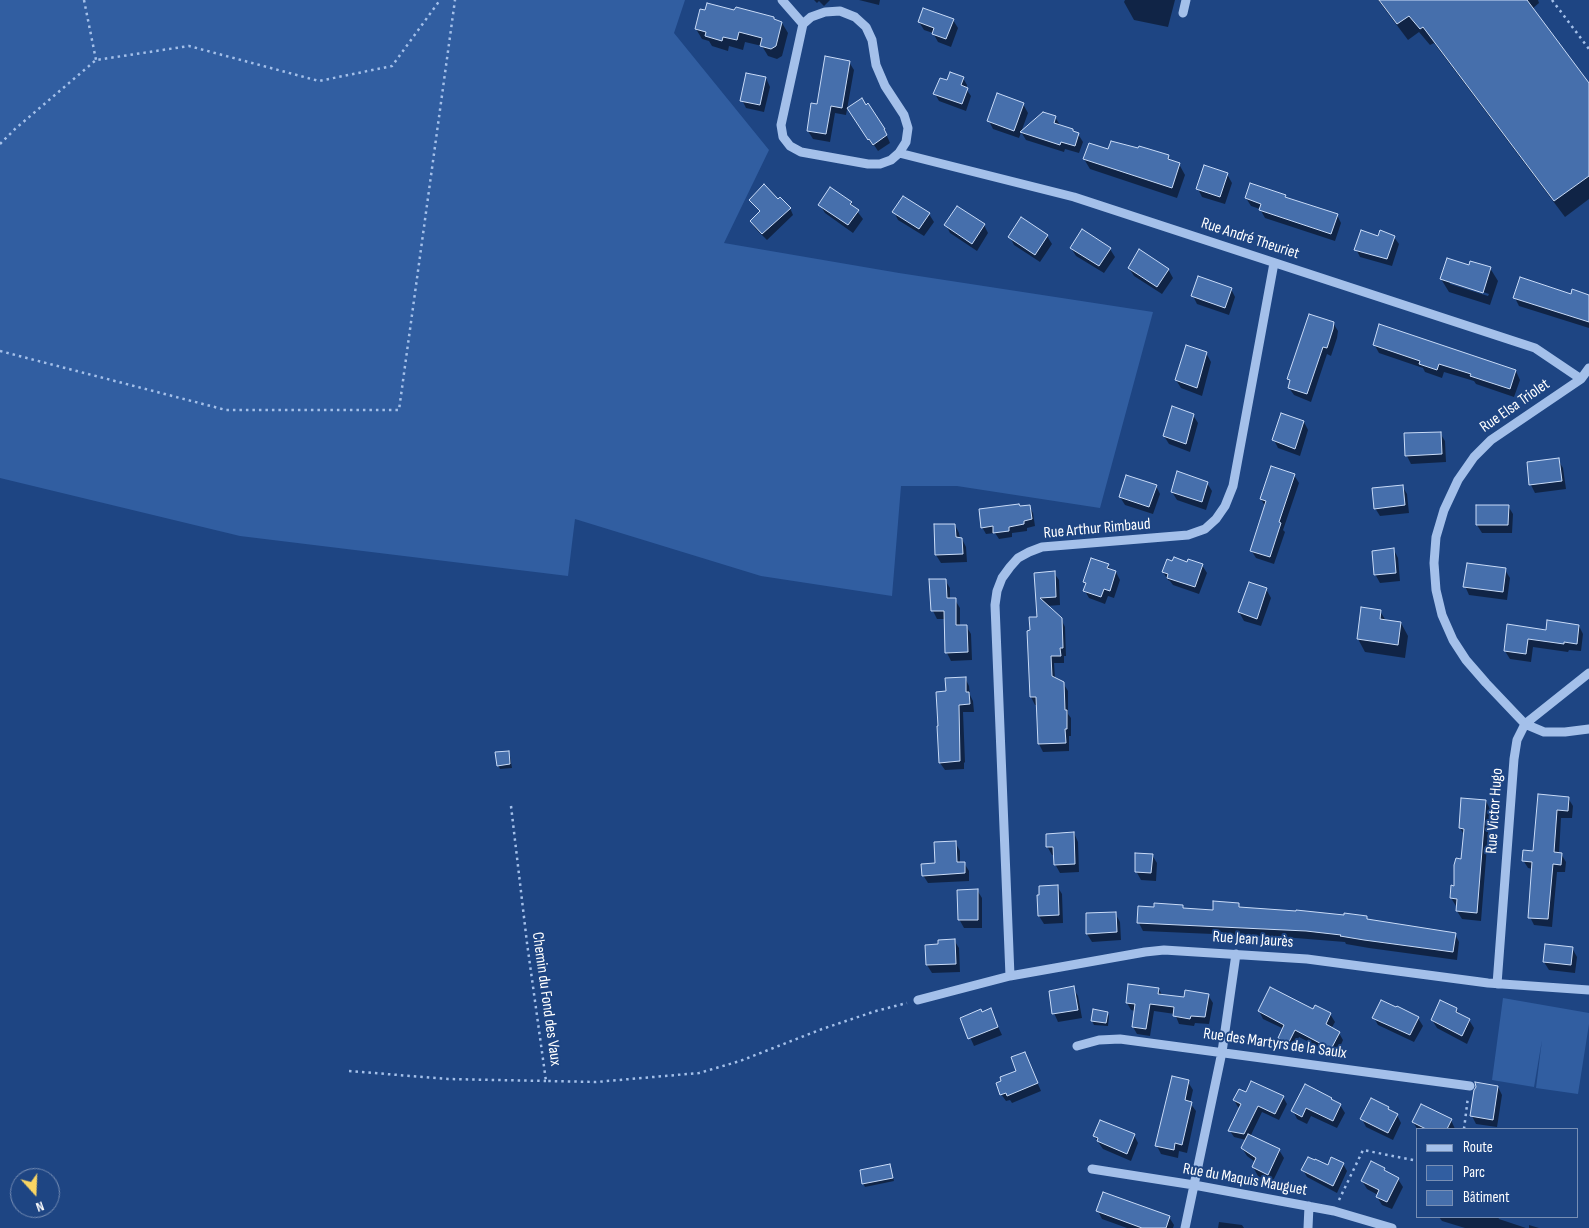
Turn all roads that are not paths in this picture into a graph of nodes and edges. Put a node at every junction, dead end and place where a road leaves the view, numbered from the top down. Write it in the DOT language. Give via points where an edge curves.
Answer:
graph roads {
  1 [pos="782,0"];
  2 [pos="1186,0"];
  3 [pos="1182,13"];
  4 [pos="803,24"];
  5 [pos="900,153"];
  6 [pos="1274,263"];
  7 [pos="1589,368"];
  8 [pos="1585,378"];
  9 [pos="1589,673"];
  10 [pos="1525,724"];
  11 [pos="1589,729"];
  12 [pos="1236,954"];
  13 [pos="1010,976"];
  14 [pos="1497,984"];
  15 [pos="1589,990"];
  16 [pos="918,1000"];
  17 [pos="1077,1046"];
  18 [pos="1222,1052"];
  19 [pos="1470,1086"];
  20 [pos="1092,1169"];
  21 [pos="1194,1185"];
  22 [pos="1309,1206"];
  23 [pos="1185,1228"];
  24 [pos="1308,1228"];
  25 [pos="1392,1228"];
  1 -- 4 [label="street"];
  2 -- 3 [label="street"];
  4 -- 5 [label="street" via="825,12 840,11 866,26 876,65 908,128"];
  4 -- 5 [label="street" via="781,125 783,137 801,152 868,164 880,164"];
  5 -- 6 [label="street, Rue André Theuriet" via="1074,197"];
  6 -- 8 [label="street, Rue André Theuriet" via="1535,348"];
  6 -- 13 [label="street, Rue Arthur Rimbaud" via="1233,486 1226,506 1216,520 1205,529 1188,535 1042,547 1018,558 1002,578 997,591"];
  7 -- 8 [label="street, Rue Elsa Triolet"];
  8 -- 10 [label="street, Rue Elsa Triolet" via="1491,440 1474,457 1458,480 1436,537 1436,590 1453,640 1466,660"];
  9 -- 10 [label="street, Rue Victor Hugo"];
  10 -- 11 [label="street" via="1544,732"];
  10 -- 14 [label="street, Rue Victor Hugo" via="1517,740 1514,759"];
  12 -- 13 [label="street, Rue Jean Jaurès" via="1164,950"];
  12 -- 14 [label="street, Rue Jean Jaurès" via="1307,959"];
  12 -- 18 [label="street"];
  13 -- 16 [label="street, Rue Jean Jaurès"];
  14 -- 15 [label="street, Rue Jean Jaurès"];
  17 -- 18 [label="street, Rue des Martyrs de la Saulx" via="1120,1039"];
  18 -- 19 [label="street, Rue des Martyrs de la Saulx"];
  18 -- 21 [label="street"];
  20 -- 21 [label="street, Rue du Maquis Mauguet"];
  21 -- 22 [label="street, Rue du Maquis Mauguet"];
  21 -- 23 [label="street"];
  22 -- 24 [label="street"];
  22 -- 25 [label="street, Rue du Maquis Mauguet"];
}
